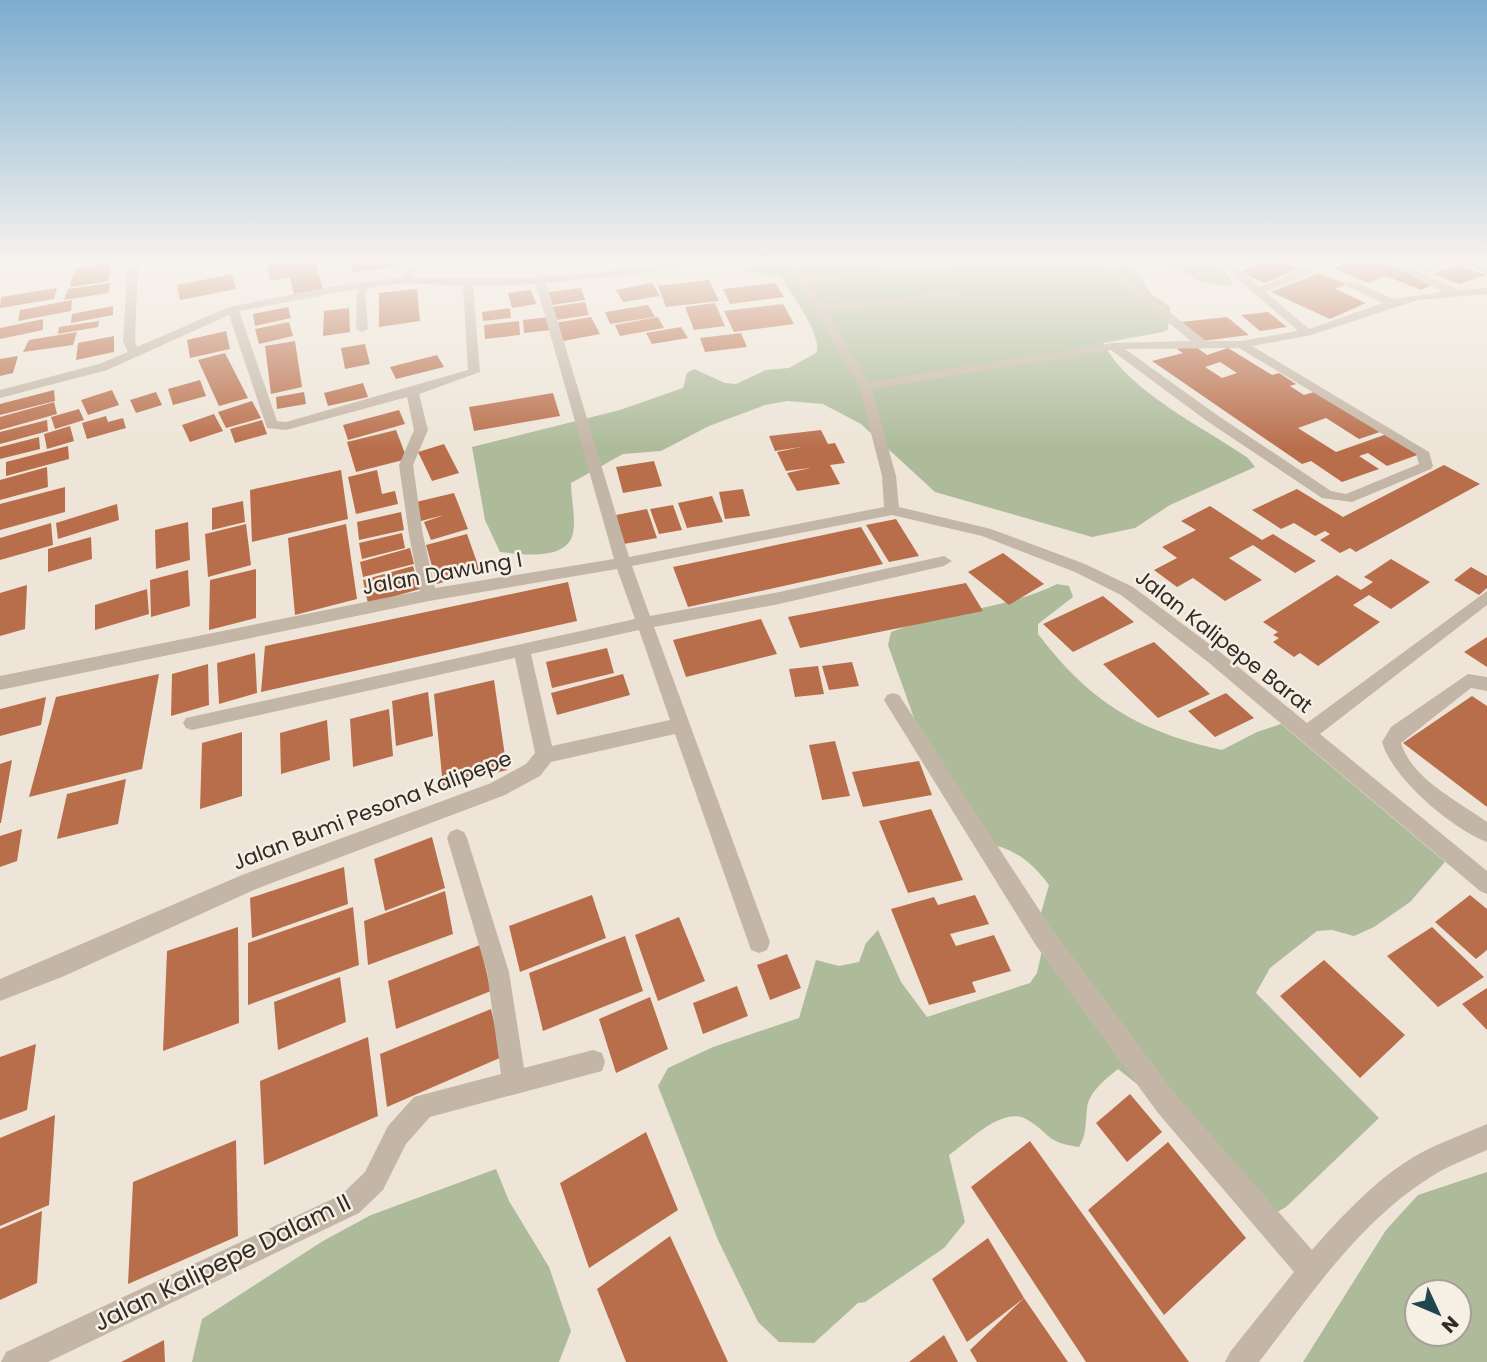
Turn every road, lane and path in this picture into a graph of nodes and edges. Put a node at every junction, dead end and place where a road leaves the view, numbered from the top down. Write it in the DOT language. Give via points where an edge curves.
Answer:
graph roads {
  1 [pos="130,323"];
  2 [pos="202,323"];
  3 [pos="238,323"];
  4 [pos="362,323"];
  5 [pos="471,323"];
  6 [pos="552,323"];
  7 [pos="828,323"];
  8 [pos="1175,323"];
  9 [pos="1295,323"];
  10 [pos="1337,323"];
  11 [pos="362,329"];
  12 [pos="1307,333"];
  13 [pos="1202,344"];
  14 [pos="1241,344"];
  15 [pos="1113,346"];
  16 [pos="134,353"];
  17 [pos="865,386"];
  18 [pos="412,392"];
  19 [pos="0,394"];
  20 [pos="892,510"];
  21 [pos="944,561"];
  22 [pos="623,563"];
  23 [pos="429,594"];
  24 [pos="1487,597"];
  25 [pos="644,623"];
  26 [pos="522,650"];
  27 [pos="0,683"];
  28 [pos="1487,684"];
  29 [pos="893,700"];
  30 [pos="192,723"];
  31 [pos="681,725"];
  32 [pos="1306,734"];
  33 [pos="545,755"];
  34 [pos="1487,833"];
  35 [pos="457,838"];
  36 [pos="1487,884"];
  37 [pos="759,942"];
  38 [pos="0,989"];
  39 [pos="593,1062"];
  40 [pos="514,1080"];
  41 [pos="1487,1137"];
  42 [pos="1312,1272"];
  43 [pos="16,1362"];
  44 [pos="1240,1362"];
  1 -- 16 [label="street"];
  2 -- 16 [label="street"];
  3 -- 18 [label="street" via="272,425 286,426"];
  4 -- 11 [label="street"];
  5 -- 18 [label="street" via="474,372"];
  6 -- 22 [label="street"];
  7 -- 17 [label="street"];
  8 -- 13 [label="street"];
  9 -- 12 [label="street"];
  10 -- 12 [label="street"];
  12 -- 14 [label="street"];
  13 -- 14 [label="street"];
  13 -- 15 [label="street"];
  14 -- 15 [label="street" via="1422,452 1426,466 1347,499 1327,495"];
  15 -- 17 [label="street"];
  16 -- 19 [label="street" via="76,376"];
  17 -- 20 [label="street" via="889,475"];
  18 -- 23 [label="street" via="421,430 406,465"];
  20 -- 22 [label="street, Jalan Dawung I"];
  20 -- 32 [label="street, Jalan Kalipepe Barat" via="986,532 1127,591"];
  21 -- 25 [label="street"];
  22 -- 23 [label="street, Jalan Dawung I"];
  22 -- 25 [label="street"];
  23 -- 27 [label="street, Jalan Dawung I"];
  24 -- 32 [label="street"];
  25 -- 26 [label="street"];
  25 -- 31 [label="street"];
  26 -- 30 [label="street"];
  26 -- 33 [label="street"];
  28 -- 34 [label="street" via="1468,681 1391,742 1392,753 1405,772"];
  29 -- 42 [label="street" via="1043,936 1167,1104"];
  31 -- 33 [label="street"];
  31 -- 37 [label="street"];
  32 -- 36 [label="street, Jalan Kalipepe Barat"];
  33 -- 38 [label="street, Jalan Bumi Pesona Kalipepe" via="533,770 498,789 249,881"];
  35 -- 40 [label="street" via="498,972"];
  39 -- 40 [label="street, Jalan Kalipepe Dalam II"];
  40 -- 43 [label="street, Jalan Kalipepe Dalam II" via="423,1106 397,1135 374,1181 350,1204"];
  41 -- 42 [label="street" via="1411,1174"];
  42 -- 44 [label="street"];
}
